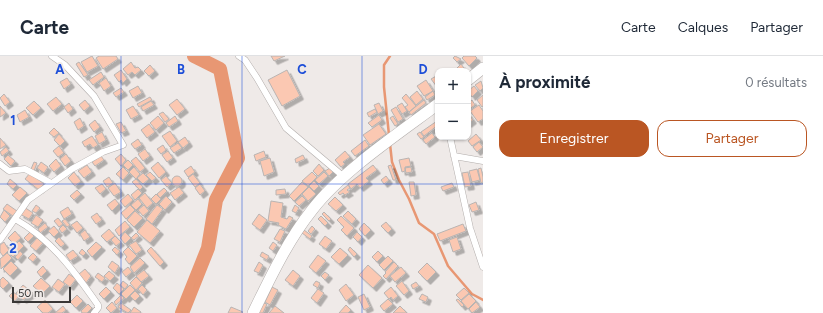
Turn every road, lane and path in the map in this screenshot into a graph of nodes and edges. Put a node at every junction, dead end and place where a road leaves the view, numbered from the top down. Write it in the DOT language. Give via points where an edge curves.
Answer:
graph roads {
  1 [pos="52,56"];
  2 [pos="239,56"];
  3 [pos="483,68"];
  4 [pos="471,78"];
  5 [pos="435,106"];
  6 [pos="451,140"];
  7 [pos="454,156"];
  8 [pos="483,161"];
  9 [pos="0,164"];
  10 [pos="344,177"];
  11 [pos="51,183"];
  12 [pos="15,219"];
  13 [pos="0,240"];
  14 [pos="483,267"];
  15 [pos="94,313"];
  16 [pos="253,313"];
  1 -- 11 [label="street" via="65,64 94,96 123,145 103,152"];
  2 -- 10 [label="street" via="245,60 257,78 286,128"];
  3 -- 4 [label="highway"];
  5 -- 10 [label="highway"];
  6 -- 7 [label="street"];
  7 -- 8 [label="street"];
  7 -- 14 [label="street" via="470,228"];
  9 -- 11 [label="street" via="9,171 25,169"];
  10 -- 16 [label="highway" via="306,218 283,255"];
  11 -- 12 [label="street" via="28,200"];
  12 -- 13 [label="street"];
  12 -- 15 [label="street" via="35,231 71,267 98,305"];
}
